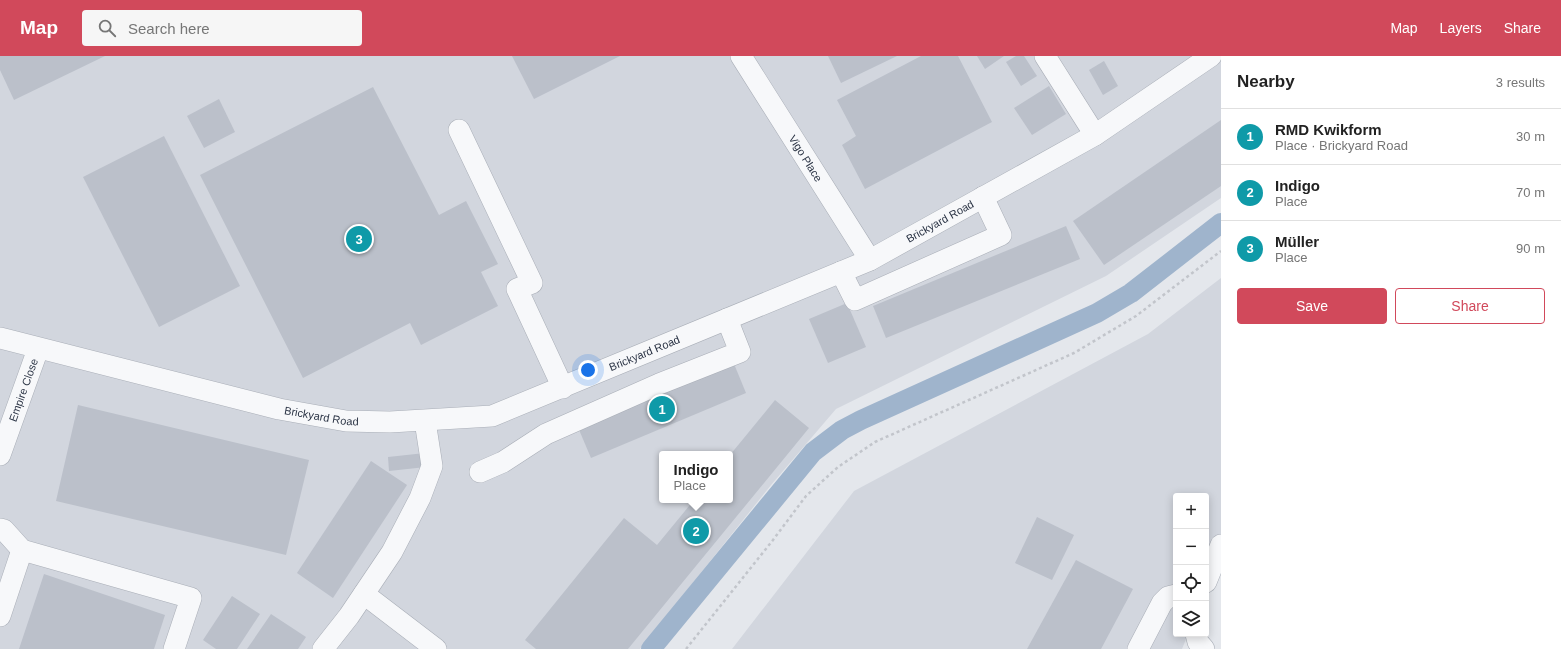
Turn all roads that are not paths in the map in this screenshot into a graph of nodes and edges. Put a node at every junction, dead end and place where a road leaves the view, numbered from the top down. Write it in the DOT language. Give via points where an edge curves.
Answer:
graph roads {
  1 [pos="741,56"];
  2 [pos="1045,56"];
  3 [pos="1212,56"];
  4 [pos="459,130"];
  5 [pos="1095,135"];
  6 [pos="982,197"];
  7 [pos="870,260"];
  8 [pos="841,272"];
  9 [pos="727,319"];
  10 [pos="0,338"];
  11 [pos="38,348"];
  12 [pos="563,388"];
  13 [pos="425,421"];
  14 [pos="0,455"];
  15 [pos="480,472"];
  16 [pos="0,529"];
  17 [pos="1221,546"];
  18 [pos="22,550"];
  19 [pos="1209,575"];
  20 [pos="364,594"];
  21 [pos="1173,596"];
  22 [pos="0,616"];
  23 [pos="1197,637"];
  24 [pos="431,648"];
  25 [pos="174,649"];
  26 [pos="323,649"];
  27 [pos="1138,649"];
  28 [pos="1204,649"];
  1 -- 7 [label="street, Vigo Place"];
  2 -- 5 [label="street"];
  3 -- 5 [label="street, Brickyard Road"];
  4 -- 12 [label="street" via="532,283 517,289"];
  5 -- 6 [label="street, Brickyard Road"];
  6 -- 7 [label="street, Brickyard Road"];
  6 -- 8 [label="street" via="1001,235 855,300"];
  7 -- 8 [label="street, Brickyard Road"];
  8 -- 9 [label="street, Brickyard Road"];
  9 -- 12 [label="street, Brickyard Road"];
  9 -- 15 [label="street" via="740,352 659,384 546,434 503,462"];
  10 -- 11 [label="street, Brickyard Road"];
  11 -- 13 [label="street, Brickyard Road" via="279,409 339,420"];
  11 -- 14 [label="street, Empire Close"];
  12 -- 13 [label="street, Brickyard Road" via="492,416"];
  13 -- 20 [label="street" via="432,466 420,498 392,552"];
  16 -- 18 [label="street" via="4,530"];
  17 -- 19 [label="street"];
  18 -- 22 [label="street"];
  18 -- 25 [label="street" via="191,598"];
  20 -- 24 [label="street"];
  20 -- 26 [label="street"];
  21 -- 27 [label="street" via="1162,603"];
  23 -- 28 [label="street"];
}
